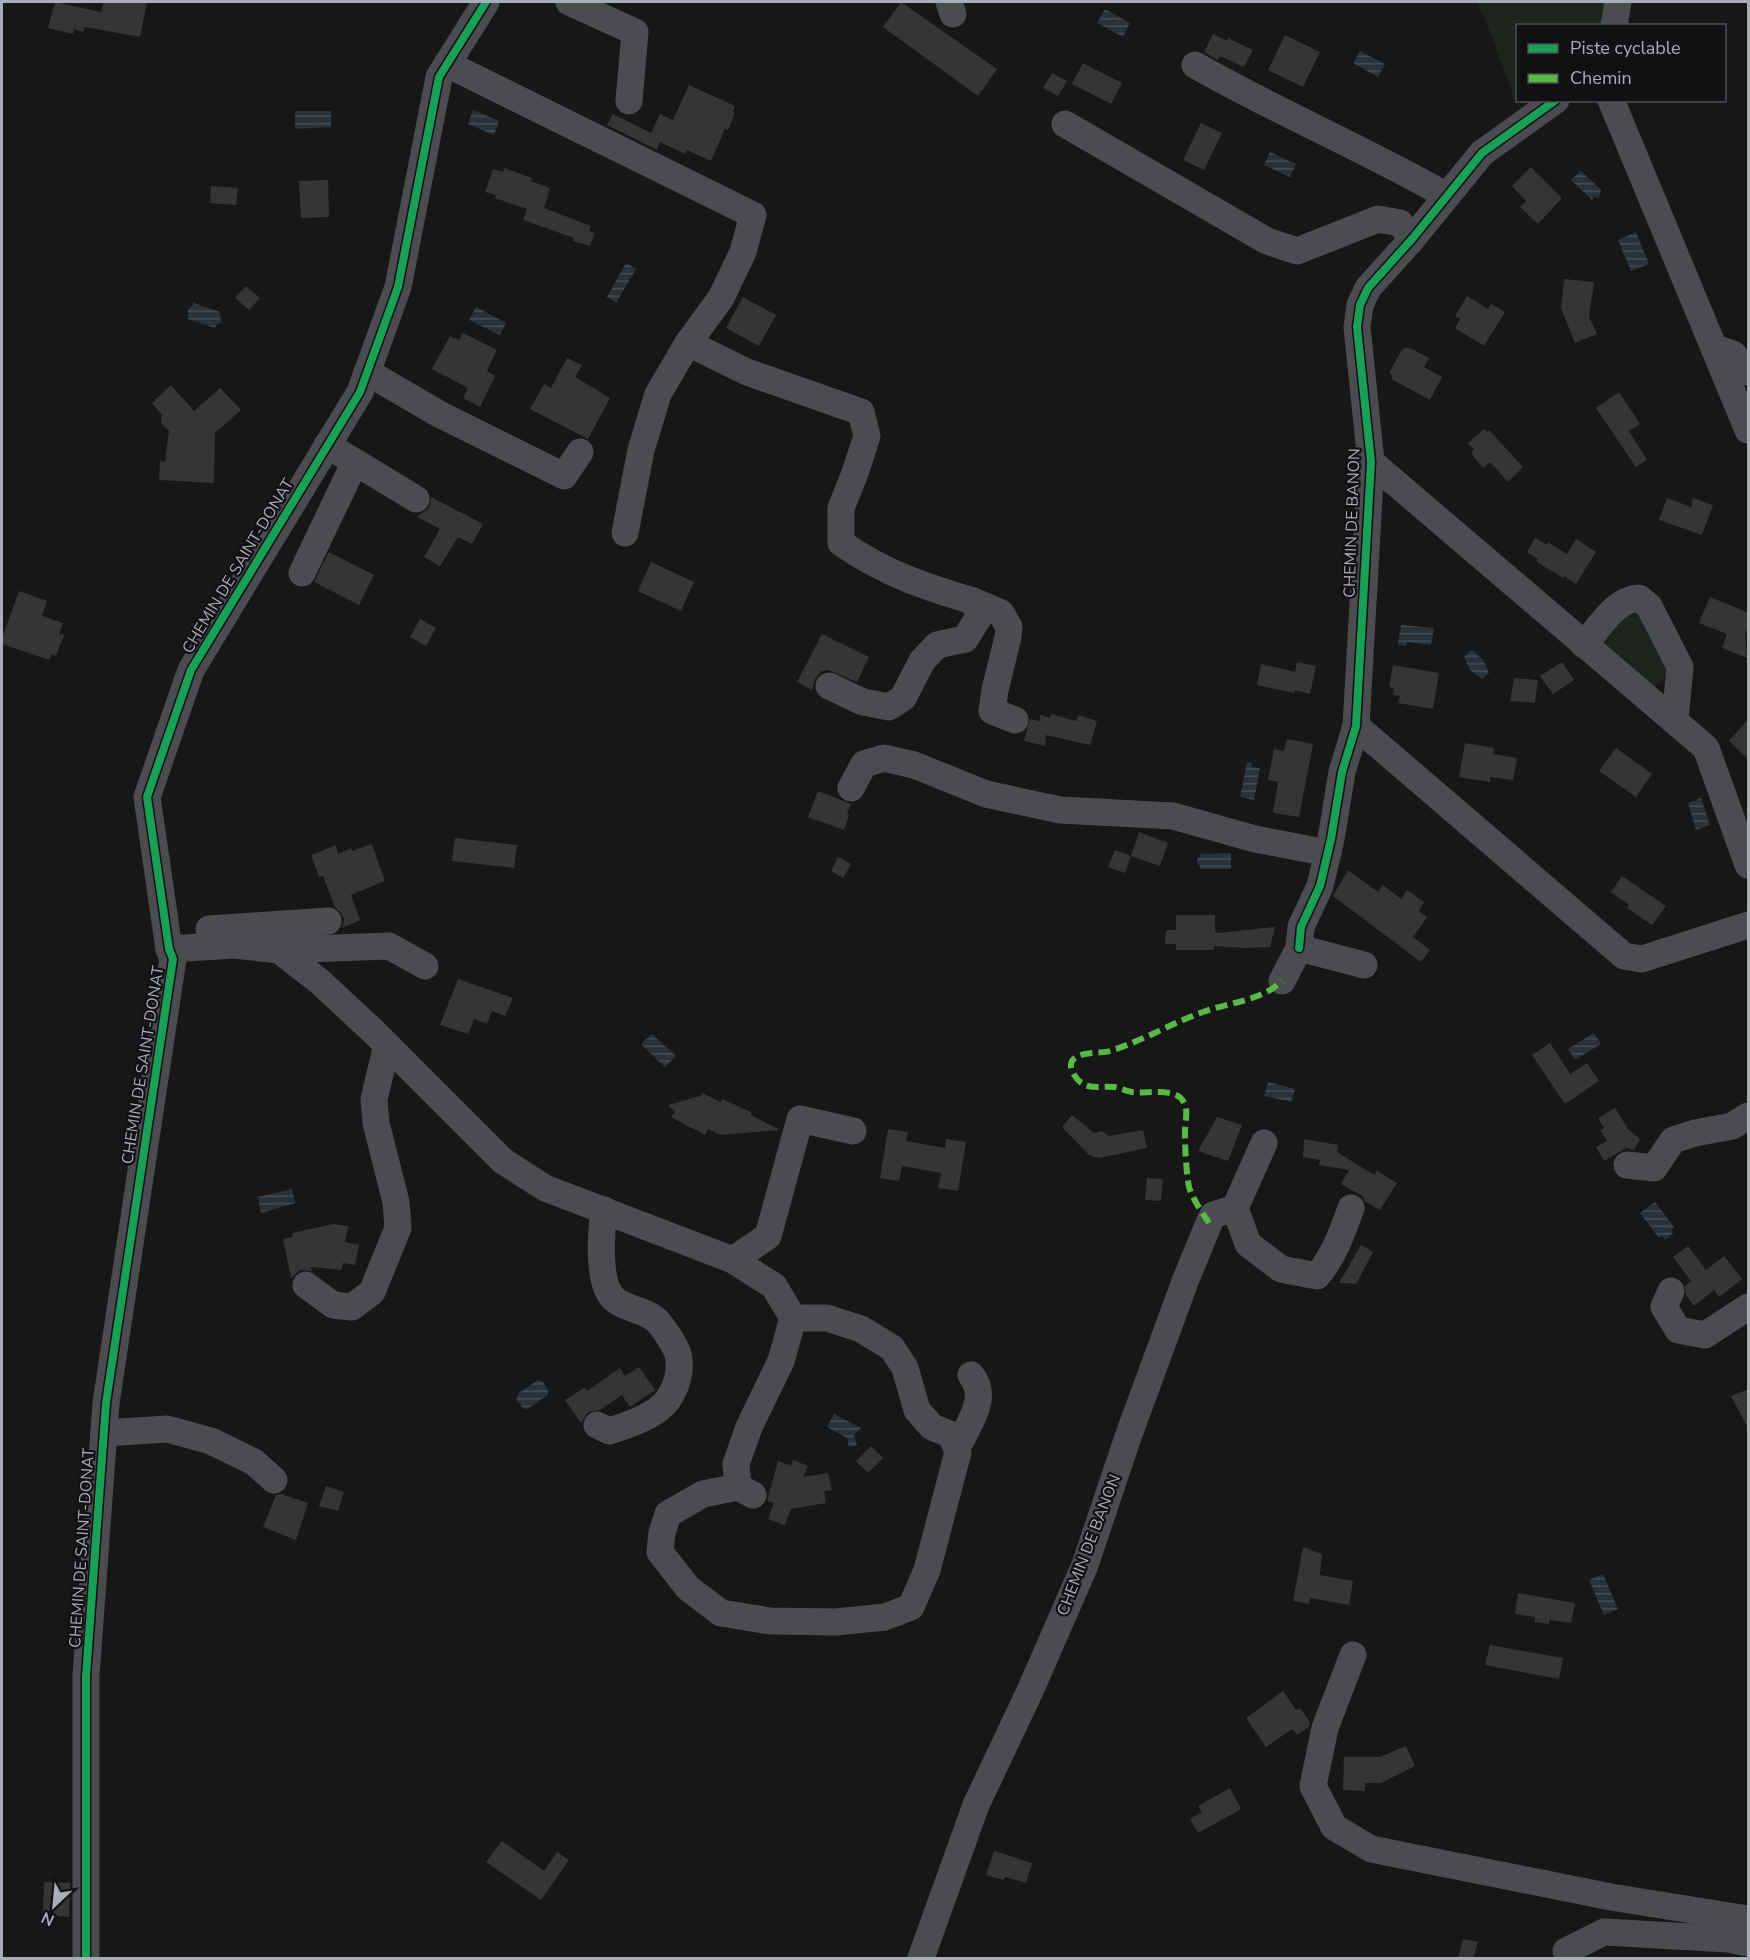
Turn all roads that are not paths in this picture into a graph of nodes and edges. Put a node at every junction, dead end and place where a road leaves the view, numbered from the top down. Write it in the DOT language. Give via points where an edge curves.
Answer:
graph roads {
  1 [pos="486,2"];
  2 [pos="570,2"];
  3 [pos="1618,2"];
  4 [pos="1614,24"];
  5 [pos="447,64"];
  6 [pos="1195,65"];
  7 [pos="629,101"];
  8 [pos="1553,102"];
  9 [pos="1612,102"];
  10 [pos="1065,124"];
  11 [pos="1447,196"];
  12 [pos="1412,239"];
  13 [pos="688,342"];
  14 [pos="1715,348"];
  15 [pos="367,372"];
  16 [pos="1749,372"];
  17 [pos="1749,430"];
  18 [pos="327,445"];
  19 [pos="580,452"];
  20 [pos="355,462"];
  21 [pos="1371,462"];
  22 [pos="416,499"];
  23 [pos="625,533"];
  24 [pos="303,573"];
  25 [pos="973,601"];
  26 [pos="1584,645"];
  27 [pos="828,686"];
  28 [pos="1015,720"];
  29 [pos="1675,720"];
  30 [pos="1356,726"];
  31 [pos="852,788"];
  32 [pos="1328,853"];
  33 [pos="1749,865"];
  34 [pos="328,921"];
  35 [pos="1747,929"];
  36 [pos="1299,948"];
  37 [pos="169,949"];
  38 [pos="279,950"];
  39 [pos="1364,965"];
  40 [pos="425,966"];
  41 [pos="1282,981"];
  42 [pos="387,1045"];
  43 [pos="1749,1116"];
  44 [pos="853,1131"];
  45 [pos="1264,1143"];
  46 [pos="1627,1165"];
  47 [pos="1235,1208"];
  48 [pos="1351,1209"];
  49 [pos="604,1210"];
  50 [pos="733,1260"];
  51 [pos="306,1286"];
  52 [pos="1671,1291"];
  53 [pos="1749,1307"];
  54 [pos="793,1318"];
  55 [pos="971,1375"];
  56 [pos="597,1425"];
  57 [pos="104,1433"];
  58 [pos="952,1437"];
  59 [pos="274,1480"];
  60 [pos="1353,1655"];
  61 [pos="1749,1919"];
  62 [pos="1749,1942"];
  63 [pos="1566,1951"];
  64 [pos="86,1959"];
  65 [pos="921,1959"];
  1 -- 5 [label="street, CHEMIN DE SAINT-DONAT"];
  2 -- 7 [label="street" via="635,32"];
  3 -- 4 [label="street"];
  5 -- 13 [label="street" via="753,215 743,252 721,298"];
  5 -- 15 [label="street, CHEMIN DE SAINT-DONAT" via="439,77 398,287"];
  6 -- 11 [label="street"];
  8 -- 11 [label="street, CHEMIN DE BANON" via="1482,153"];
  9 -- 14 [label="street"];
  10 -- 12 [label="street" via="1267,242 1297,251 1378,219 1400,223"];
  11 -- 12 [label="street, CHEMIN DE BANON"];
  12 -- 21 [label="street, CHEMIN DE BANON" via="1368,288 1360,304 1357,327"];
  13 -- 23 [label="street" via="658,394 641,450"];
  13 -- 25 [label="street" via="747,372 861,412 867,436 840,508 841,543 869,562 913,583"];
  14 -- 16 [label="street" via="1733,354"];
  14 -- 17 [label="street"];
  15 -- 18 [label="street, CHEMIN DE SAINT-DONAT" via="360,392"];
  15 -- 19 [label="street" via="438,414 564,476"];
  18 -- 20 [label="street"];
  18 -- 37 [label="street, CHEMIN DE SAINT-DONAT" via="190,670 147,797"];
  20 -- 22 [label="street"];
  20 -- 24 [label="street"];
  21 -- 26 [label="street"];
  21 -- 30 [label="street, CHEMIN DE BANON"];
  25 -- 27 [label="street" via="980,615 965,639 937,645 922,661 903,698 889,706 863,702"];
  25 -- 28 [label="street" via="1001,613 1009,627 992,711"];
  26 -- 29 [label="street"];
  26 -- 29 [label="street" via="1612,611 1630,598 1640,598 1649,606 1680,667"];
  29 -- 33 [label="street" via="1706,748"];
  30 -- 32 [label="street, CHEMIN DE BANON" via="1342,772"];
  30 -- 35 [label="street" via="1624,956 1642,959"];
  31 -- 32 [label="street" via="864,764 885,758 915,765 986,794 1060,810 1173,816 1255,839"];
  32 -- 36 [label="street, CHEMIN DE BANON" via="1320,886 1301,927"];
  34 -- 37 [label="street" via="194,930"];
  36 -- 39 [label="street"];
  36 -- 41 [label="street, CHEMIN DE BANON"];
  37 -- 38 [label="street" via="235,945"];
  37 -- 57 [label="street, CHEMIN DE SAINT-DONAT" via="173,958"];
  38 -- 40 [label="street" via="388,946"];
  38 -- 42 [label="street" via="319,981"];
  42 -- 49 [label="street" via="503,1161 545,1188"];
  42 -- 51 [label="street" via="374,1099 398,1228 372,1292 351,1307 333,1305"];
  43 -- 46 [label="street" via="1732,1126 1673,1140 1654,1167"];
  44 -- 50 [label="street" via="800,1119 768,1236"];
  45 -- 47 [label="street"];
  47 -- 48 [label="street" via="1248,1244 1281,1269 1317,1276 1338,1243"];
  47 -- 65 [label="street, CHEMIN DE BANON" via="1213,1215 1129,1434 1085,1565 976,1805"];
  49 -- 50 [label="street"];
  49 -- 56 [label="street" via="601,1232 606,1283 614,1299 658,1321 678,1353 679,1377 658,1410 631,1425 609,1431"];
  50 -- 54 [label="street" via="774,1286"];
  52 -- 53 [label="street" via="1664,1306 1678,1330 1705,1335"];
  54 -- 58 [label="street" via="827,1318 861,1329 892,1347 905,1368 917,1410 932,1427"];
  54 -- 58 [label="street" via="781,1361 736,1464 746,1491 703,1494 668,1514 662,1533 660,1552 688,1588 721,1613 770,1621 836,1622 885,1617 910,1607 927,1570 958,1452"];
  55 -- 58 [label="street" via="980,1398 962,1439"];
  57 -- 59 [label="street" via="167,1429 211,1441 254,1462"];
  57 -- 64 [label="street, CHEMIN DE SAINT-DONAT" via="86,1676"];
  60 -- 61 [label="street" via="1325,1728 1313,1786 1334,1827 1371,1849 1599,1895"];
  62 -- 63 [label="street" via="1604,1932"];
}
